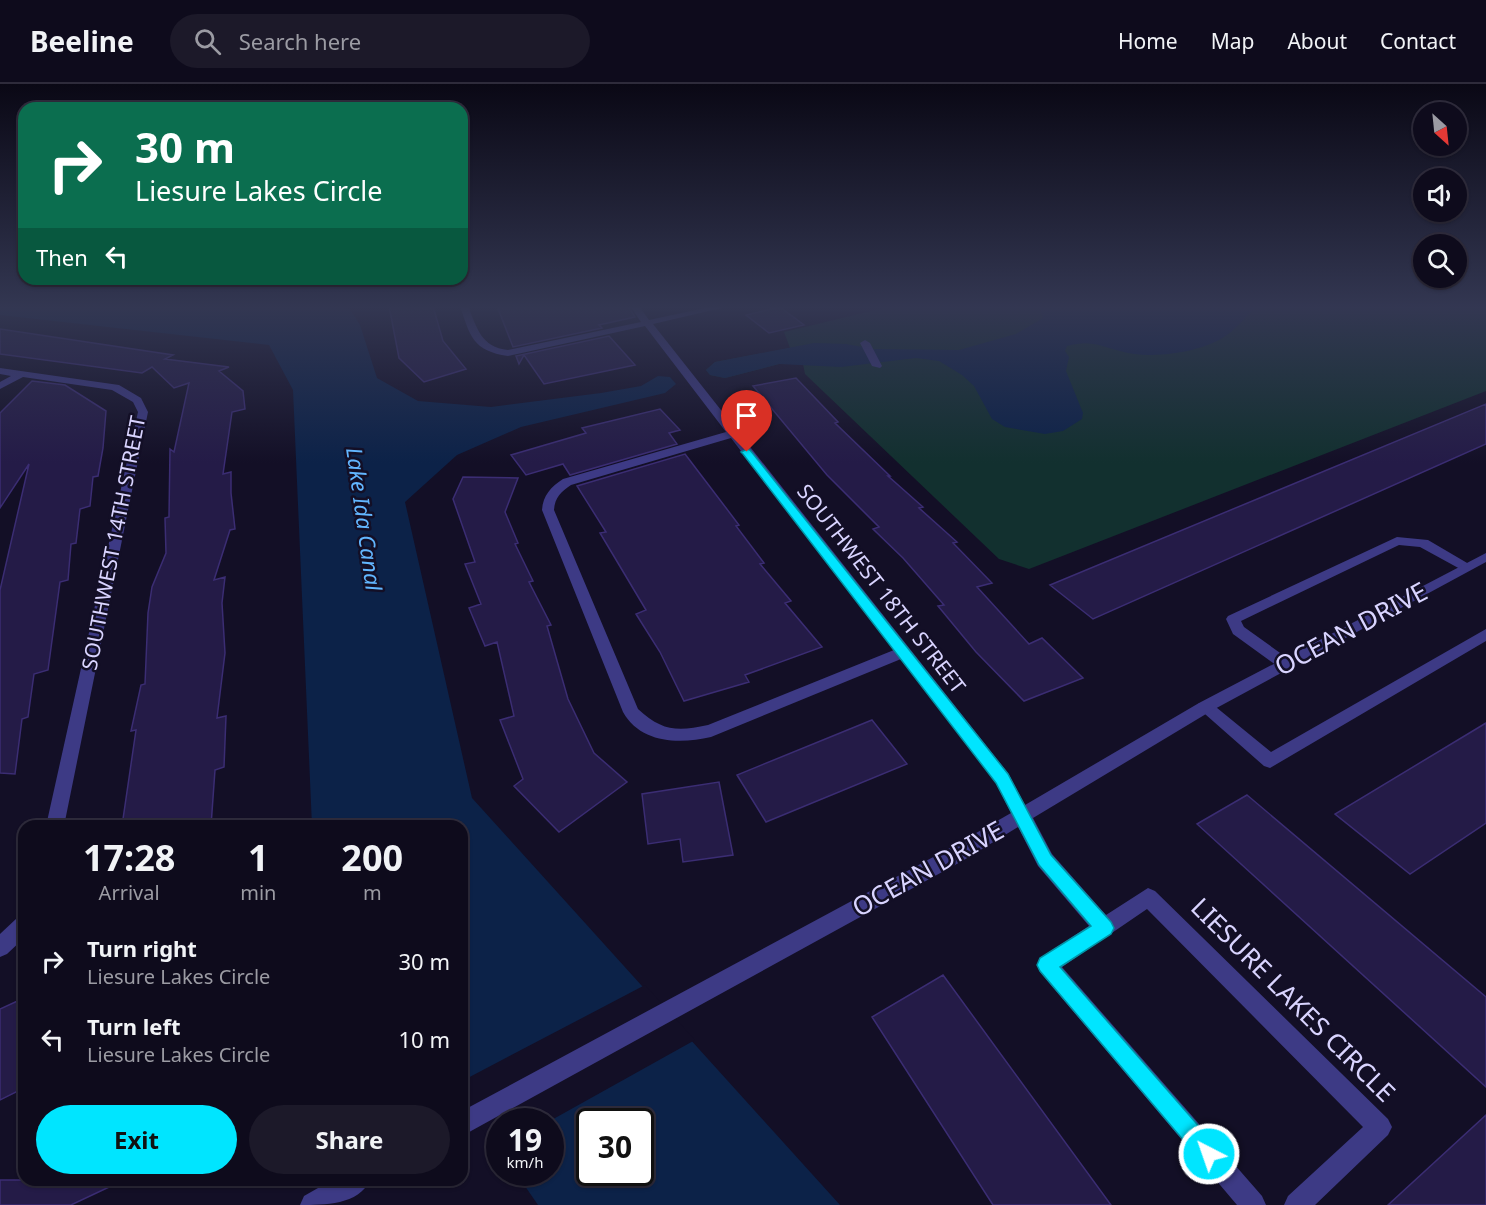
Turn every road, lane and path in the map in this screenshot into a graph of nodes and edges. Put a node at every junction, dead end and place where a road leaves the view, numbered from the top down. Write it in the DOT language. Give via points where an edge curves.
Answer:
graph roads {
  1 [pos="674,358"];
  2 [pos="873,358"];
  3 [pos="877,366"];
  4 [pos="0,371"];
  5 [pos="21,374"];
  6 [pos="0,386"];
  7 [pos="732,434"];
  8 [pos="1486,557"];
  9 [pos="1467,567"];
  10 [pos="1486,634"];
  11 [pos="904,652"];
  12 [pos="1285,664"];
  13 [pos="1205,707"];
  14 [pos="1022,817"];
  15 [pos="56,820"];
  16 [pos="1104,928"];
  17 [pos="18,931"];
  18 [pos="0,948"];
  19 [pos="468,1121"];
  20 [pos="347,1186"];
  21 [pos="313,1205"];
  22 [pos="1253,1205"];
  23 [pos="1298,1205"];
  1 -- 7 [label="street, SOUTHWEST 18TH STREET"];
  2 -- 3 [label="street"];
  4 -- 5 [label="street, SOUTHWEST 14TH STREET"];
  5 -- 6 [label="street"];
  5 -- 15 [label="street, SOUTHWEST 14TH STREET" via="115,387 132,395 143,412"];
  7 -- 11 [label="street, SOUTHWEST 18TH STREET"];
  7 -- 11 [label="street" via="567,482 548,499 548,510 631,712 645,726 665,735 711,731"];
  8 -- 9 [label="street, OCEAN DRIVE"];
  9 -- 12 [label="street, OCEAN DRIVE"];
  9 -- 12 [label="street" via="1423,543 1396,541 1233,619 1238,630"];
  10 -- 13 [label="street" via="1270,760"];
  11 -- 14 [label="street, SOUTHWEST 18TH STREET" via="1002,778"];
  12 -- 13 [label="street, OCEAN DRIVE"];
  13 -- 14 [label="street, OCEAN DRIVE"];
  14 -- 16 [label="street" via="1045,860"];
  14 -- 19 [label="street, OCEAN DRIVE"];
  16 -- 22 [label="street, LIESURE LAKES CIRCLE" via="1047,965"];
  16 -- 23 [label="street, LIESURE LAKES CIRCLE" via="1148,897 1380,1126"];
  17 -- 18 [label="street"];
  20 -- 21 [label="street"];
}
